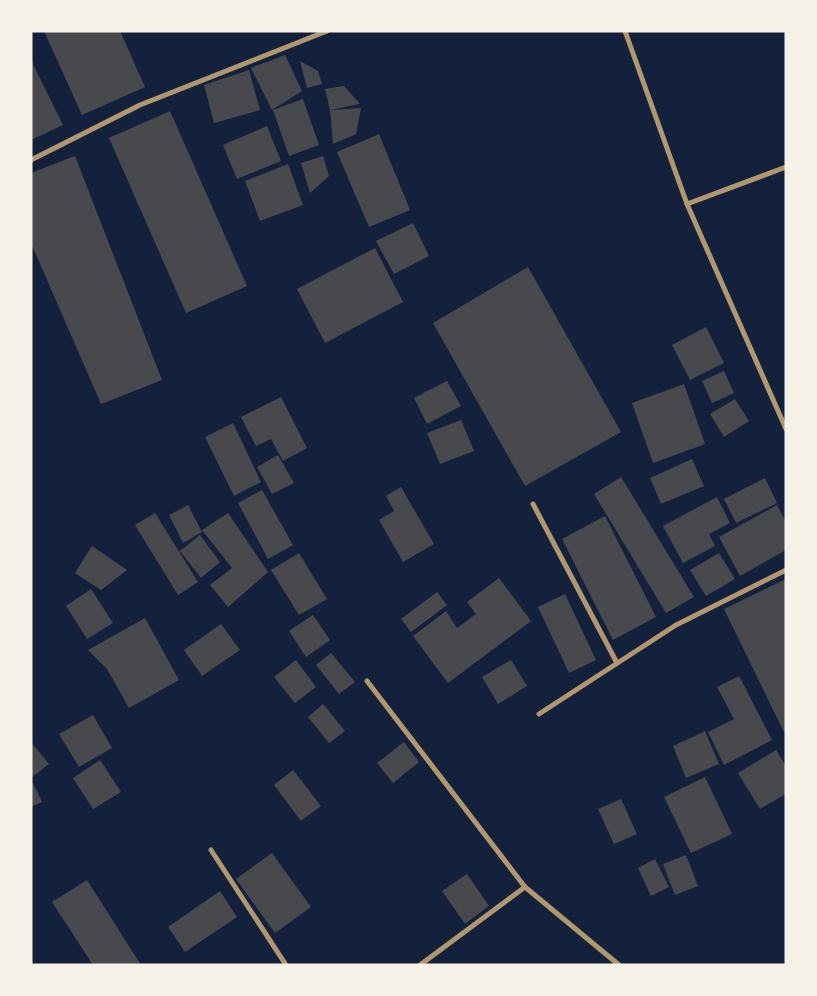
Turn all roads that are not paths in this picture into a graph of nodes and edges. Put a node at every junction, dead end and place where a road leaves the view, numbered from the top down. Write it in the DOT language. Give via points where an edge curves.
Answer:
graph roads {
  1 [pos="327,31"];
  2 [pos="625,31"];
  3 [pos="31,160"];
  4 [pos="786,167"];
  5 [pos="686,204"];
  6 [pos="786,429"];
  7 [pos="533,504"];
  8 [pos="786,570"];
  9 [pos="617,663"];
  10 [pos="367,681"];
  11 [pos="539,714"];
  12 [pos="210,850"];
  13 [pos="525,887"];
  14 [pos="286,965"];
  15 [pos="420,965"];
  16 [pos="619,965"];
  1 -- 3 [label="street" via="140,105"];
  2 -- 5 [label="street"];
  4 -- 5 [label="street"];
  5 -- 6 [label="street"];
  7 -- 9 [label="street"];
  8 -- 9 [label="street" via="676,625"];
  9 -- 11 [label="street"];
  10 -- 13 [label="street"];
  12 -- 14 [label="street"];
  13 -- 15 [label="street"];
  13 -- 16 [label="street"];
}
